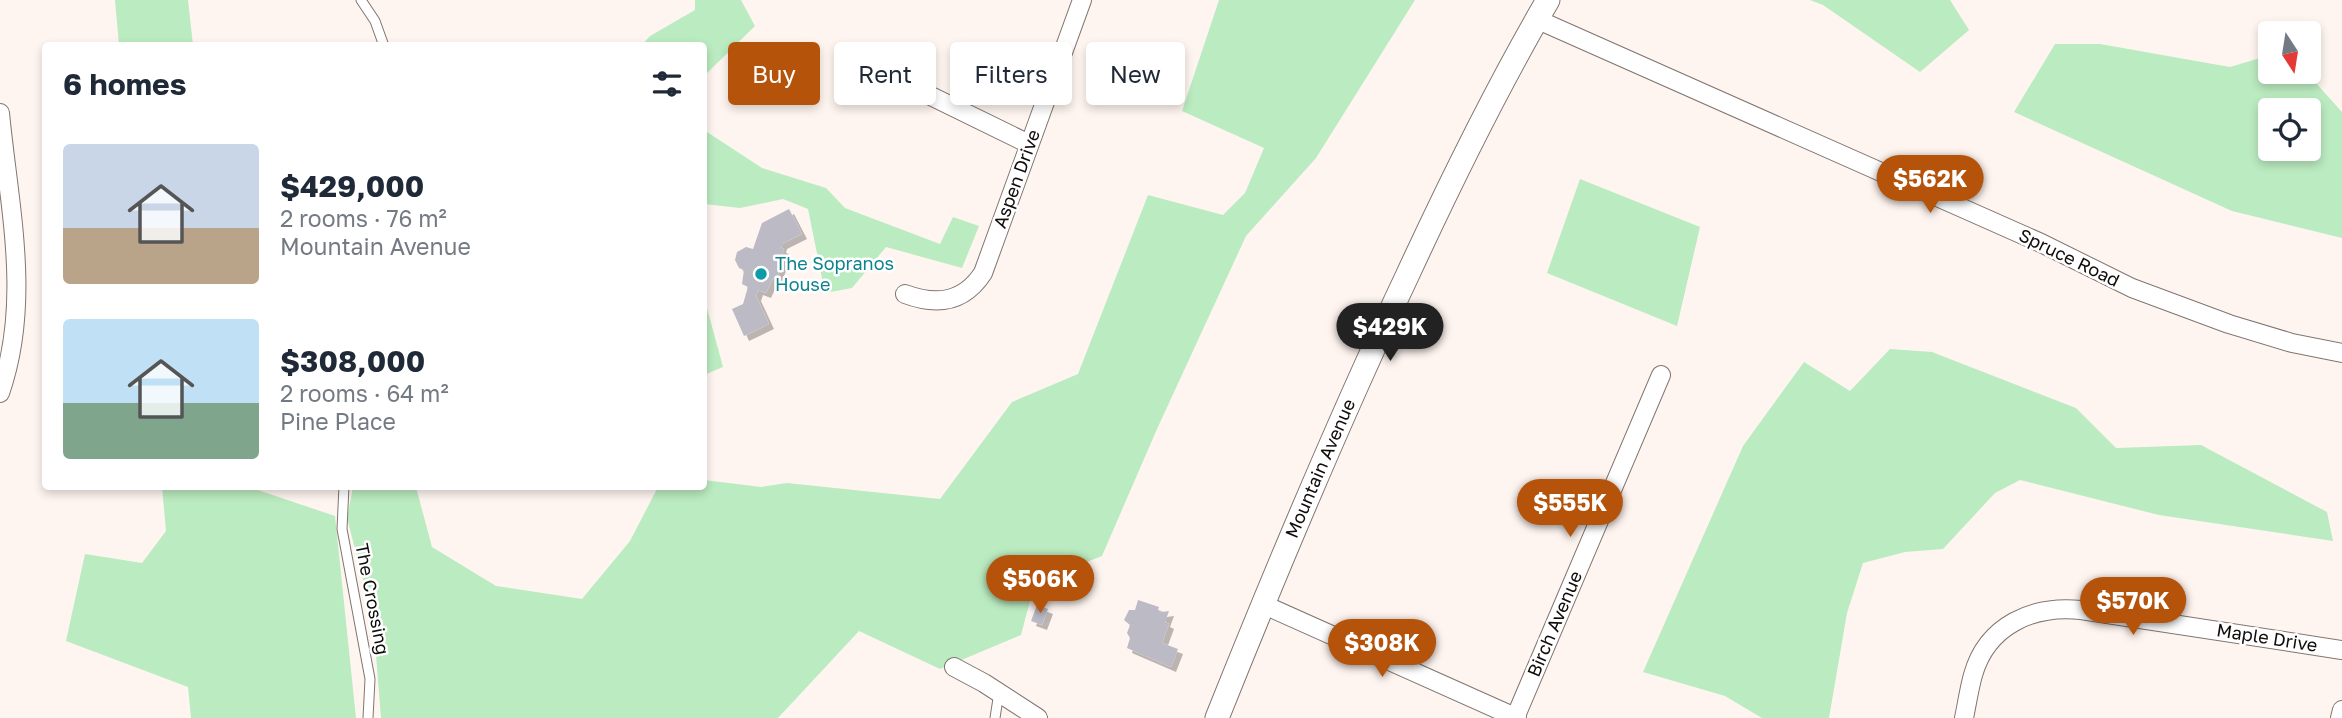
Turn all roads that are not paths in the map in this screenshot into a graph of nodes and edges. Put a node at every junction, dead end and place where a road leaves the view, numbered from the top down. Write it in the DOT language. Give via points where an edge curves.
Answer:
graph roads {
  1 [pos="361,0"];
  2 [pos="1082,0"];
  3 [pos="1542,10"];
  4 [pos="383,42"];
  5 [pos="936,99"];
  6 [pos="0,113"];
  7 [pos="1029,144"];
  8 [pos="3,168"];
  9 [pos="905,294"];
  10 [pos="2342,353"];
  11 [pos="1661,375"];
  12 [pos="0,393"];
  13 [pos="344,490"];
  14 [pos="1262,604"];
  15 [pos="2342,650"];
  16 [pos="954,667"];
  17 [pos="999,692"];
  18 [pos="2342,710"];
  19 [pos="368,718"];
  20 [pos="995,718"];
  21 [pos="1038,718"];
  22 [pos="1217,718"];
  23 [pos="1516,718"];
  24 [pos="1964,718"];
  25 [pos="2340,718"];
  1 -- 4 [label="lane"];
  2 -- 7 [label="street, Aspen Drive"];
  3 -- 10 [label="street, Spruce Road" via="2132,288 2242,328"];
  3 -- 14 [label="street, Mountain Avenue" via="1409,272"];
  5 -- 7 [label="street"];
  6 -- 8 [label="street"];
  7 -- 9 [label="street, Aspen Drive" via="977,282 961,295 943,301"];
  8 -- 12 [label="street" via="18,283 15,330"];
  11 -- 23 [label="street, Birch Avenue"];
  13 -- 19 [label="lane, The Crossing" via="342,529 370,679"];
  14 -- 22 [label="street, Mountain Avenue"];
  14 -- 23 [label="street"];
  15 -- 24 [label="street, Maple Drive" via="2081,610 2042,610 2023,617 1992,640 1973,674"];
  16 -- 17 [label="street"];
  17 -- 20 [label="lane"];
  17 -- 21 [label="street"];
  18 -- 25 [label="street"];
}
